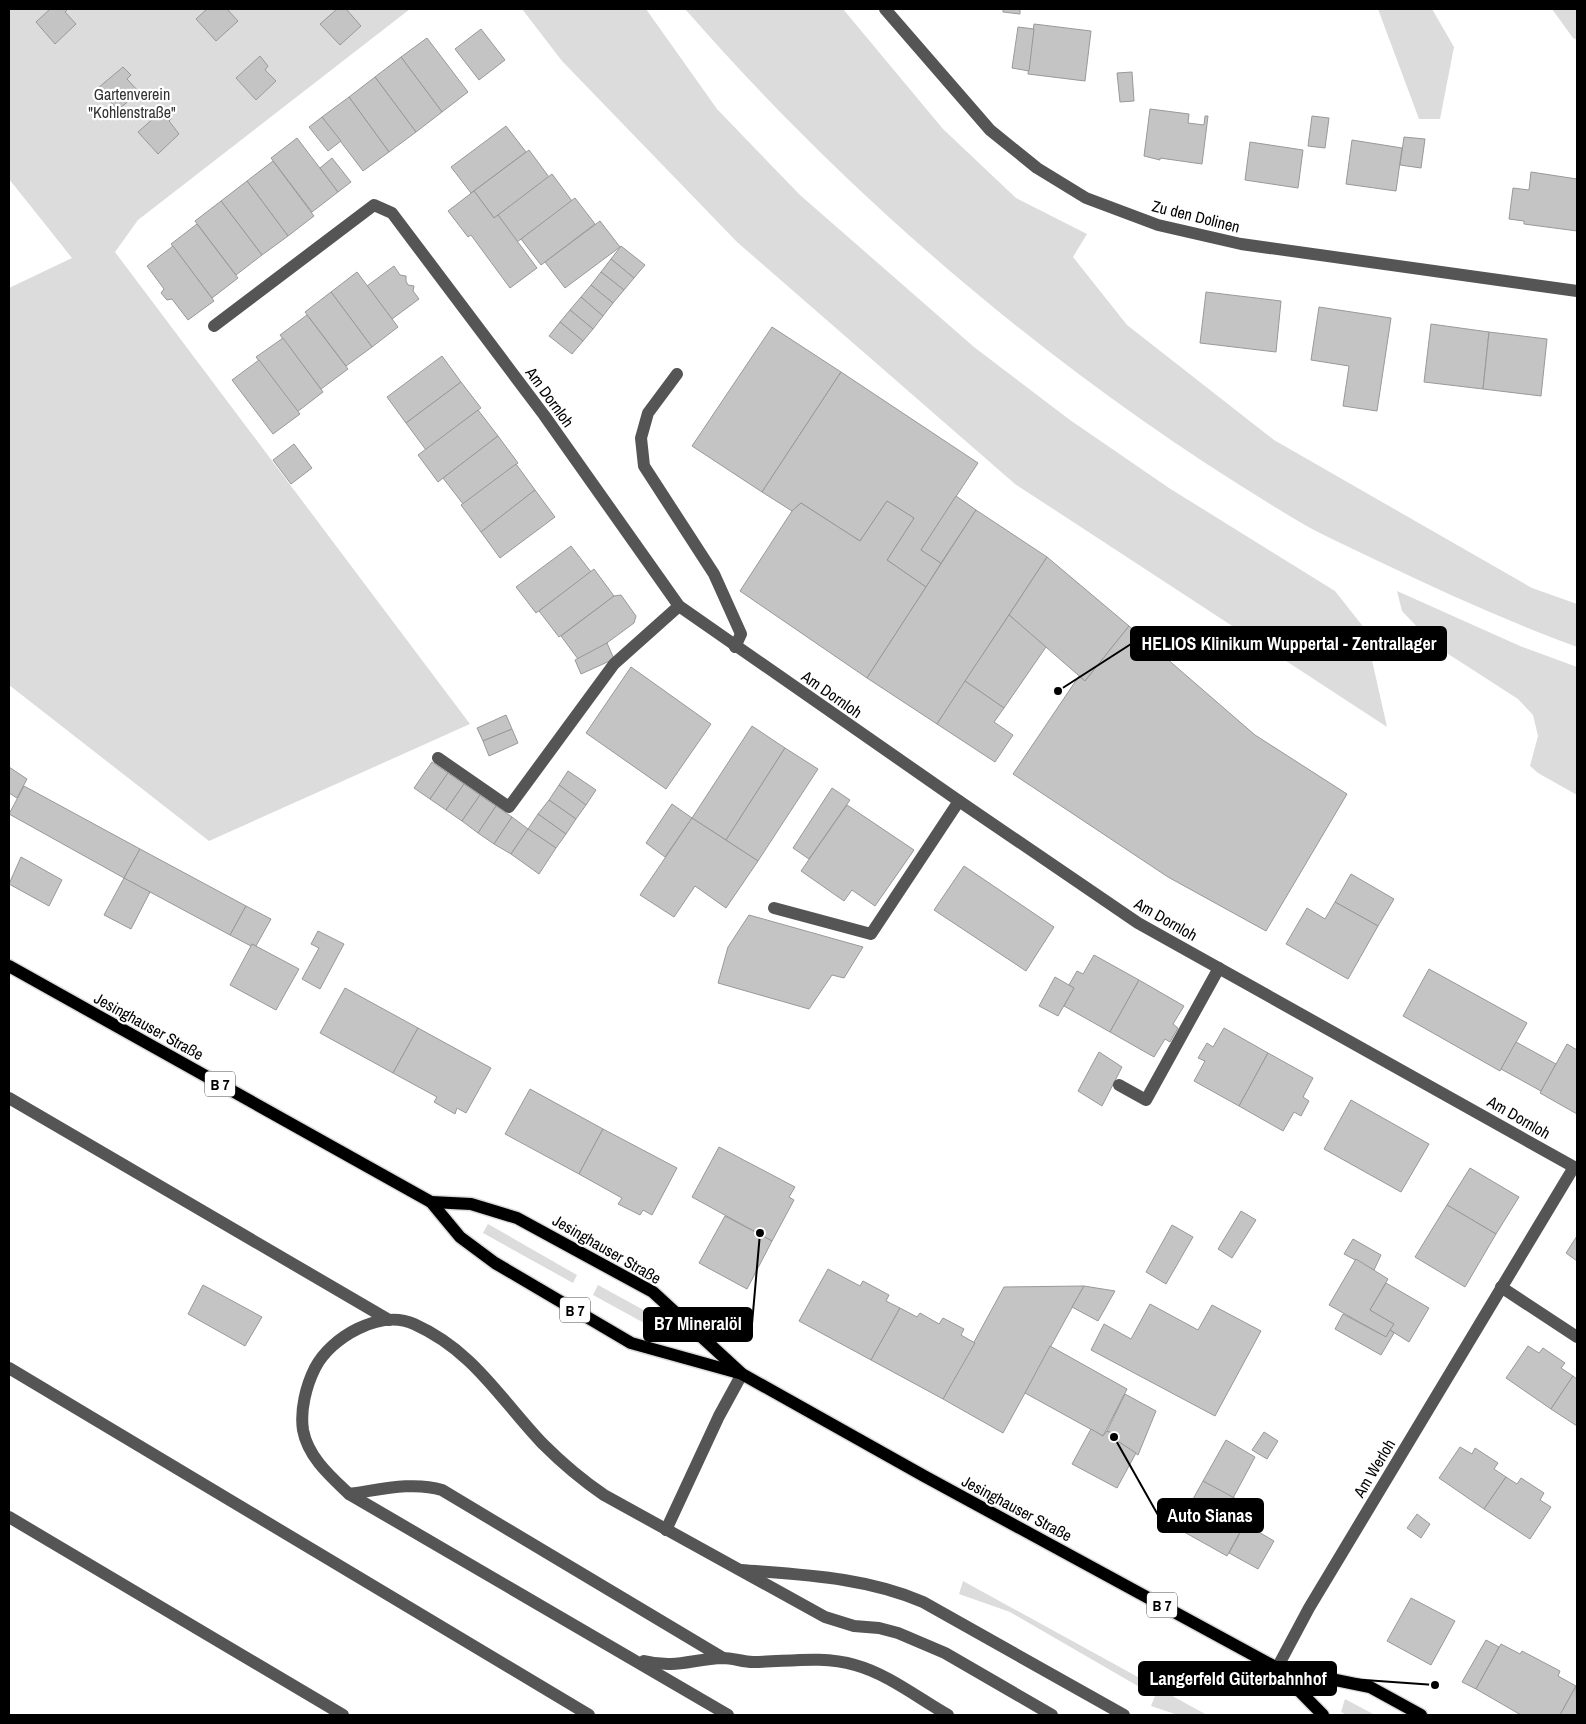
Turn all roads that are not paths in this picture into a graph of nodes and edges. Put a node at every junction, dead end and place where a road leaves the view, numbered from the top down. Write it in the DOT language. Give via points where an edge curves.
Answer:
graph roads {
  1 [pos="885,9"];
  2 [pos="1577,291"];
  3 [pos="214,326"];
  4 [pos="677,374"];
  5 [pos="679,606"];
  6 [pos="735,647"];
  7 [pos="438,758"];
  8 [pos="958,801"];
  9 [pos="774,908"];
  10 [pos="9,966"];
  11 [pos="1219,968"];
  12 [pos="1119,1085"];
  13 [pos="9,1098"];
  14 [pos="1576,1168"];
  15 [pos="431,1202"];
  16 [pos="1501,1287"];
  17 [pos="389,1320"];
  18 [pos="1577,1337"];
  19 [pos="9,1368"];
  20 [pos="742,1374"];
  21 [pos="349,1494"];
  22 [pos="9,1517"];
  23 [pos="666,1530"];
  24 [pos="736,1569"];
  25 [pos="632,1658"];
  26 [pos="723,1658"];
  27 [pos="1278,1668"];
  28 [pos="343,1715"];
  29 [pos="589,1715"];
  30 [pos="728,1715"];
  31 [pos="948,1715"];
  32 [pos="1052,1715"];
  33 [pos="1124,1715"];
  34 [pos="1323,1715"];
  35 [pos="1422,1715"];
  1 -- 2 [label="street, Zu den Dolinen" via="990,130 1037,168 1086,198 1158,225 1241,244"];
  3 -- 5 [label="street, Am Dornloh" via="374,205 392,213 471,315"];
  4 -- 6 [label="street" via="648,413 642,438 644,466 714,574 741,634"];
  5 -- 6 [label="street, Am Dornloh"];
  5 -- 7 [label="street" via="614,664 509,806"];
  6 -- 8 [label="street, Am Dornloh"];
  8 -- 9 [label="street" via="871,934"];
  8 -- 11 [label="street, Am Dornloh" via="1138,923"];
  10 -- 15 [label="main road, Jesinghauser Straße / B 7"];
  11 -- 12 [label="street" via="1146,1100"];
  11 -- 14 [label="street, Am Dornloh"];
  13 -- 17 [label="street"];
  14 -- 16 [label="street, Am Werloh"];
  15 -- 20 [label="main road, Jesinghauser Straße / B 7" via="460,1237 495,1263 631,1343"];
  15 -- 20 [label="main road, Jesinghauser Straße / B 7" via="471,1204 518,1218 644,1287"];
  16 -- 18 [label="street"];
  16 -- 27 [label="street, Am Werloh" via="1308,1608"];
  17 -- 21 [label="street" via="364,1326 344,1337 326,1353 316,1367 303,1403 303,1430 312,1452 323,1470"];
  17 -- 23 [label="street" via="412,1323 445,1340 468,1357 543,1444 580,1479"];
  19 -- 29 [label="street"];
  20 -- 23 [label="street"];
  20 -- 27 [label="main road, Jesinghauser Straße / B 7"];
  21 -- 25 [label="street"];
  21 -- 26 [label="street" via="411,1486 442,1490"];
  22 -- 28 [label="street"];
  23 -- 24 [label="street"];
  24 -- 32 [label="street" via="825,1617 854,1626 898,1633 946,1653"];
  24 -- 33 [label="street" via="848,1580 902,1593"];
  25 -- 26 [label="street" via="658,1665"];
  25 -- 30 [label="street"];
  26 -- 31 [label="street" via="750,1662 825,1660 855,1665 876,1672"];
  27 -- 34 [label="main road, Jesinghauser Straße / B 7"];
  27 -- 35 [label="main road, Jesinghauser Straße / B 7" via="1370,1687"];
}
